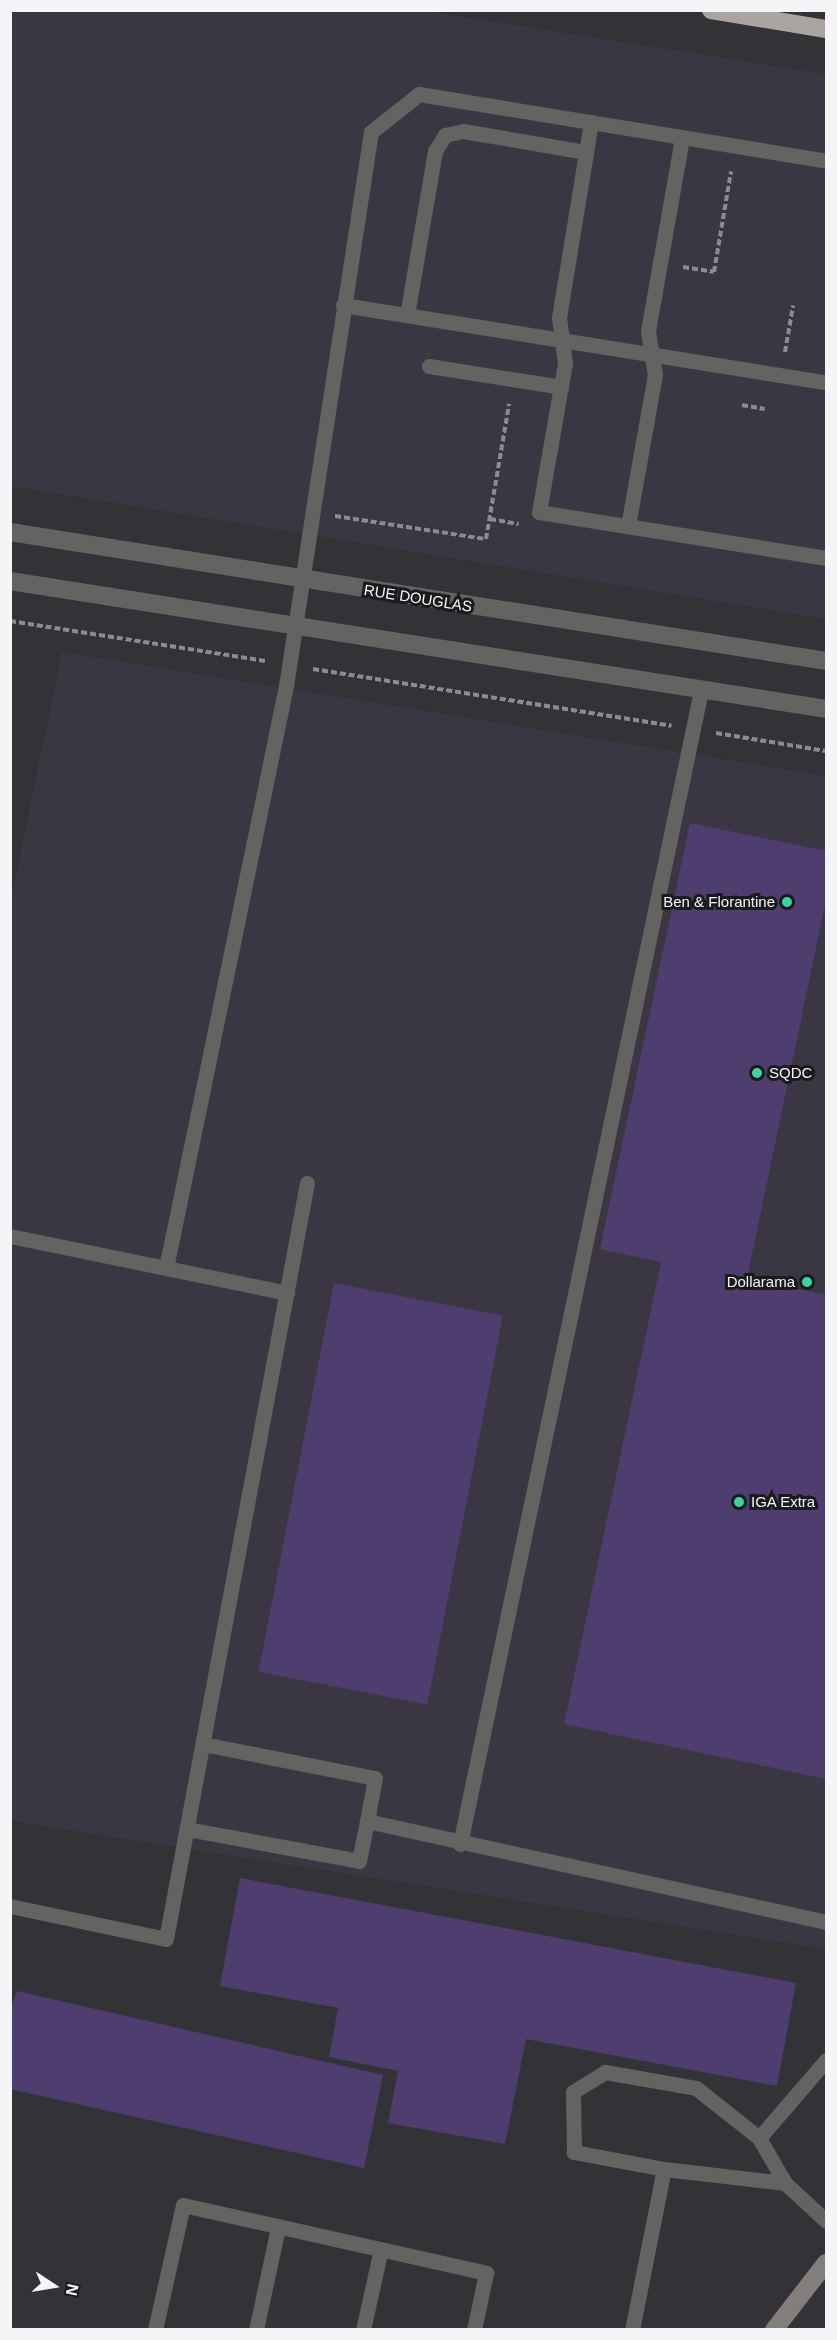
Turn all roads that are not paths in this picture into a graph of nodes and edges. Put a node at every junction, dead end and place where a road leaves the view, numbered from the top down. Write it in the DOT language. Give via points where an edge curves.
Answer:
graph roads {
  1 [pos="711,10"];
  2 [pos="826,29"];
  3 [pos="591,122"];
  4 [pos="682,138"];
  5 [pos="586,152"];
  6 [pos="826,161"];
  7 [pos="343,305"];
  8 [pos="407,315"];
  9 [pos="564,338"];
  10 [pos="652,353"];
  11 [pos="429,366"];
  12 [pos="826,382"];
  13 [pos="561,387"];
  14 [pos="628,526"];
  15 [pos="10,532"];
  16 [pos="826,558"];
  17 [pos="301,580"];
  18 [pos="10,581"];
  19 [pos="295,626"];
  20 [pos="826,661"];
  21 [pos="701,690"];
  22 [pos="826,709"];
  23 [pos="308,1183"];
  24 [pos="10,1236"];
  25 [pos="166,1268"];
  26 [pos="287,1293"];
  27 [pos="203,1744"];
  28 [pos="367,1821"];
  29 [pos="187,1829"];
  30 [pos="460,1844"];
  31 [pos="10,1906"];
  32 [pos="826,1922"];
  33 [pos="826,2060"];
  34 [pos="759,2138"];
  35 [pos="664,2169"];
  36 [pos="785,2183"];
  37 [pos="826,2221"];
  38 [pos="278,2227"];
  39 [pos="381,2249"];
  40 [pos="826,2263"];
  41 [pos="155,2330"];
  42 [pos="256,2330"];
  43 [pos="363,2330"];
  44 [pos="474,2330"];
  45 [pos="632,2330"];
  46 [pos="774,2330"];
  1 -- 2 [label="highway"];
  3 -- 4 [label="lane"];
  3 -- 5 [label="lane"];
  3 -- 7 [label="lane" via="419,94 371,132"];
  4 -- 6 [label="lane"];
  4 -- 10 [label="lane" via="648,331"];
  5 -- 8 [label="lane" via="463,131 445,135 435,151"];
  5 -- 9 [label="lane" via="559,317"];
  7 -- 8 [label="lane"];
  7 -- 17 [label="lane"];
  8 -- 9 [label="lane"];
  9 -- 10 [label="lane"];
  9 -- 13 [label="lane"];
  10 -- 12 [label="lane"];
  10 -- 14 [label="lane" via="655,375"];
  11 -- 13 [label="lane"];
  13 -- 14 [label="lane" via="539,512"];
  14 -- 16 [label="lane"];
  15 -- 17 [label="street, RUE DOUGLAS"];
  17 -- 19 [label="lane"];
  17 -- 20 [label="street, RUE DOUGLAS"];
  18 -- 19 [label="street"];
  19 -- 21 [label="street"];
  19 -- 25 [label="lane"];
  21 -- 22 [label="street"];
  21 -- 30 [label="lane"];
  23 -- 26 [label="lane"];
  24 -- 25 [label="lane"];
  25 -- 26 [label="lane"];
  26 -- 27 [label="lane"];
  27 -- 28 [label="lane" via="375,1778"];
  27 -- 29 [label="lane"];
  28 -- 29 [label="lane" via="359,1861"];
  28 -- 30 [label="lane"];
  29 -- 31 [label="lane" via="166,1939"];
  30 -- 32 [label="lane"];
  33 -- 34 [label="lane"];
  34 -- 35 [label="lane" via="696,2088 605,2072 573,2092 574,2152"];
  34 -- 36 [label="lane"];
  35 -- 36 [label="lane"];
  35 -- 45 [label="lane"];
  36 -- 37 [label="lane"];
  38 -- 39 [label="lane"];
  38 -- 41 [label="lane" via="183,2205"];
  38 -- 42 [label="lane"];
  39 -- 43 [label="lane"];
  39 -- 44 [label="lane" via="486,2273"];
  40 -- 46 [label="street"];
}
